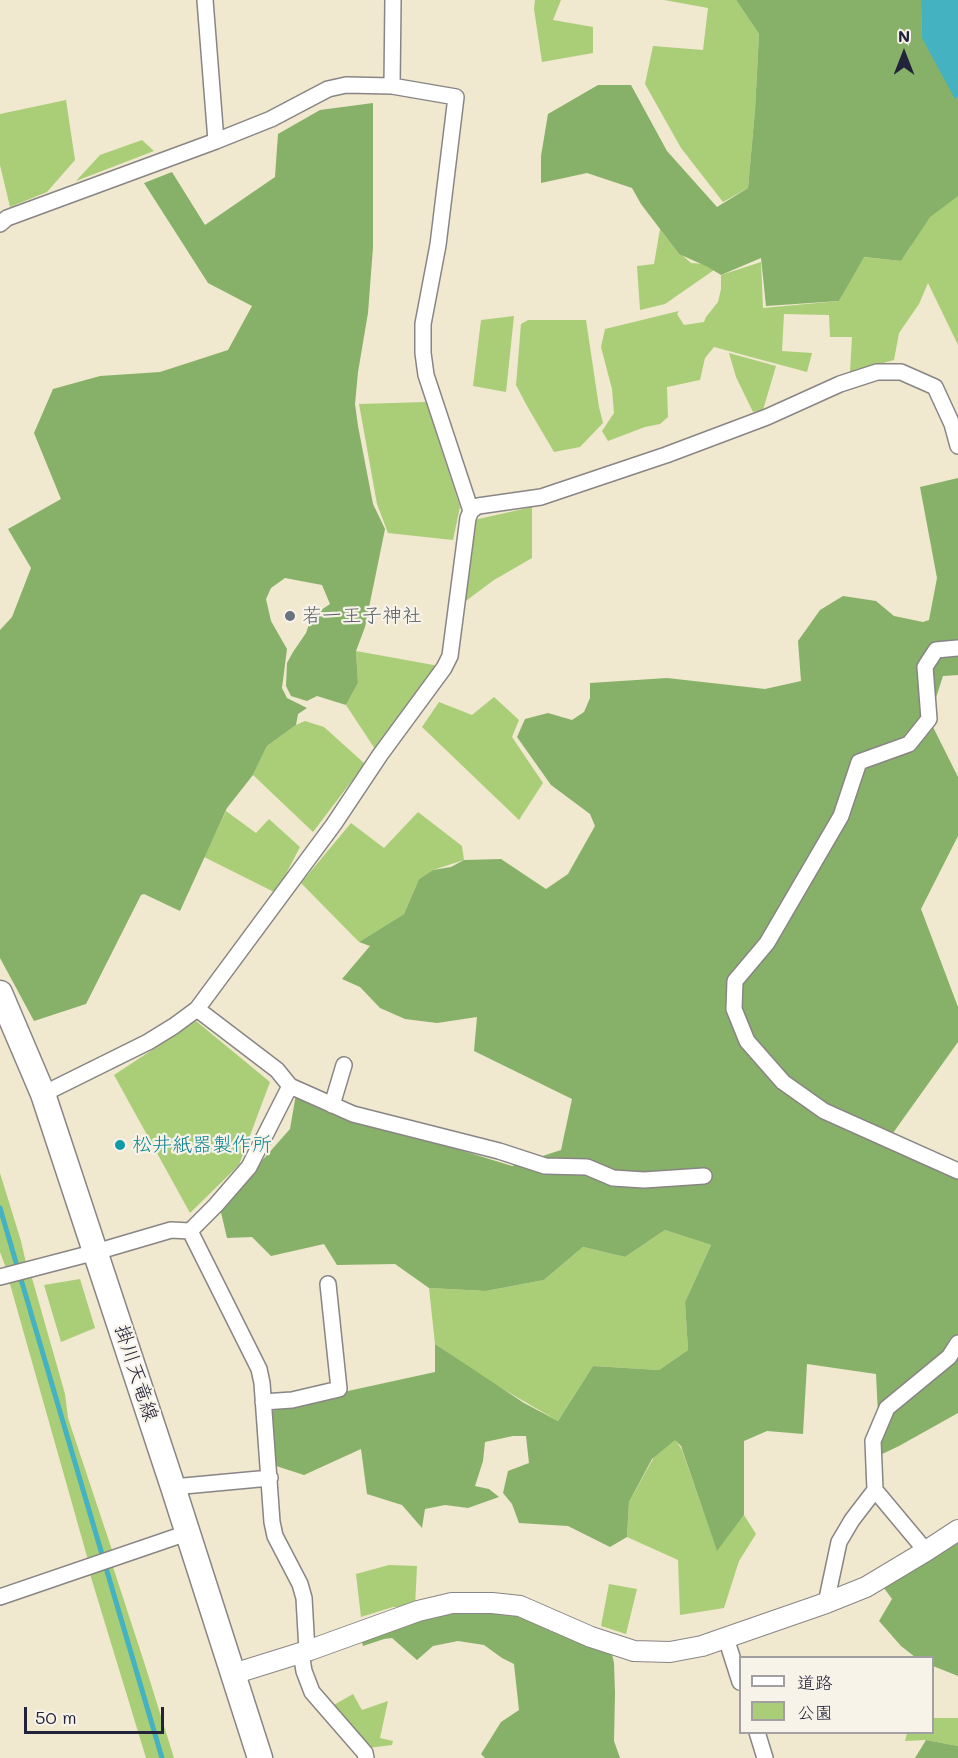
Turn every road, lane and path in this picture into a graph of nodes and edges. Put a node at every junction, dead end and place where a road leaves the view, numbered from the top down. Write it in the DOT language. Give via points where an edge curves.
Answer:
graph roads {
  1 [pos="205,0"];
  2 [pos="393,0"];
  3 [pos="392,86"];
  4 [pos="216,141"];
  5 [pos="0,224"];
  6 [pos="958,446"];
  7 [pos="471,511"];
  8 [pos="958,648"];
  9 [pos="0,993"];
  10 [pos="196,1009"];
  11 [pos="344,1065"];
  12 [pos="290,1086"];
  13 [pos="43,1094"];
  14 [pos="332,1105"];
  15 [pos="958,1171"];
  16 [pos="704,1176"];
  17 [pos="190,1231"];
  18 [pos="96,1252"];
  19 [pos="4,1276"];
  20 [pos="328,1284"];
  21 [pos="958,1343"];
  22 [pos="263,1402"];
  23 [pos="270,1478"];
  24 [pos="173,1487"];
  25 [pos="875,1490"];
  26 [pos="958,1530"];
  27 [pos="187,1533"];
  28 [pos="926,1551"];
  29 [pos="0,1597"];
  30 [pos="826,1603"];
  31 [pos="726,1638"];
  32 [pos="304,1652"];
  33 [pos="233,1674"];
  34 [pos="739,1677"];
  35 [pos="758,1734"];
  36 [pos="260,1758"];
  37 [pos="366,1758"];
  38 [pos="765,1758"];
  1 -- 4 [label="street"];
  2 -- 3 [label="street"];
  3 -- 4 [label="street" via="346,85 328,89 271,119"];
  3 -- 7 [label="street" via="456,97 438,245 423,324 423,353 426,375"];
  4 -- 5 [label="street" via="7,218"];
  6 -- 7 [label="street" via="935,387 901,372 877,372 655,459 541,497 478,506"];
  7 -- 10 [label="street" via="450,656 444,668"];
  8 -- 15 [label="street" via="936,650 925,667 929,719 909,744 859,762 841,816 766,943 735,981 734,1009 747,1041 783,1082 824,1111"];
  9 -- 13 [label="main road, 掛川天竜線"];
  10 -- 12 [label="street" via="277,1070"];
  10 -- 13 [label="street" via="148,1042"];
  11 -- 14 [label="street"];
  12 -- 14 [label="street"];
  12 -- 17 [label="street" via="249,1167"];
  13 -- 18 [label="main road, 掛川天竜線"];
  14 -- 16 [label="street" via="545,1166 587,1167 613,1178"];
  17 -- 18 [label="street" via="171,1230"];
  17 -- 22 [label="street" via="259,1369"];
  18 -- 19 [label="street"];
  18 -- 24 [label="main road, 掛川天竜線"];
  20 -- 22 [label="street" via="339,1389"];
  21 -- 25 [label="street" via="949,1357 887,1408 873,1442"];
  22 -- 23 [label="street"];
  23 -- 24 [label="street"];
  23 -- 32 [label="street" via="275,1536 304,1598"];
  24 -- 27 [label="main road, 掛川天竜線"];
  25 -- 28 [label="street"];
  25 -- 30 [label="street" via="839,1542"];
  26 -- 28 [label="street"];
  27 -- 29 [label="street"];
  27 -- 33 [label="main road, 掛川天竜線"];
  28 -- 30 [label="street" via="866,1587"];
  30 -- 31 [label="street"];
  31 -- 32 [label="street" via="670,1652 633,1651 520,1606 452,1603 418,1611"];
  31 -- 34 [label="street"];
  32 -- 33 [label="street"];
  32 -- 37 [label="street" via="304,1671 312,1692"];
  33 -- 36 [label="main road, 掛川天竜線"];
  35 -- 38 [label="street"];
}
